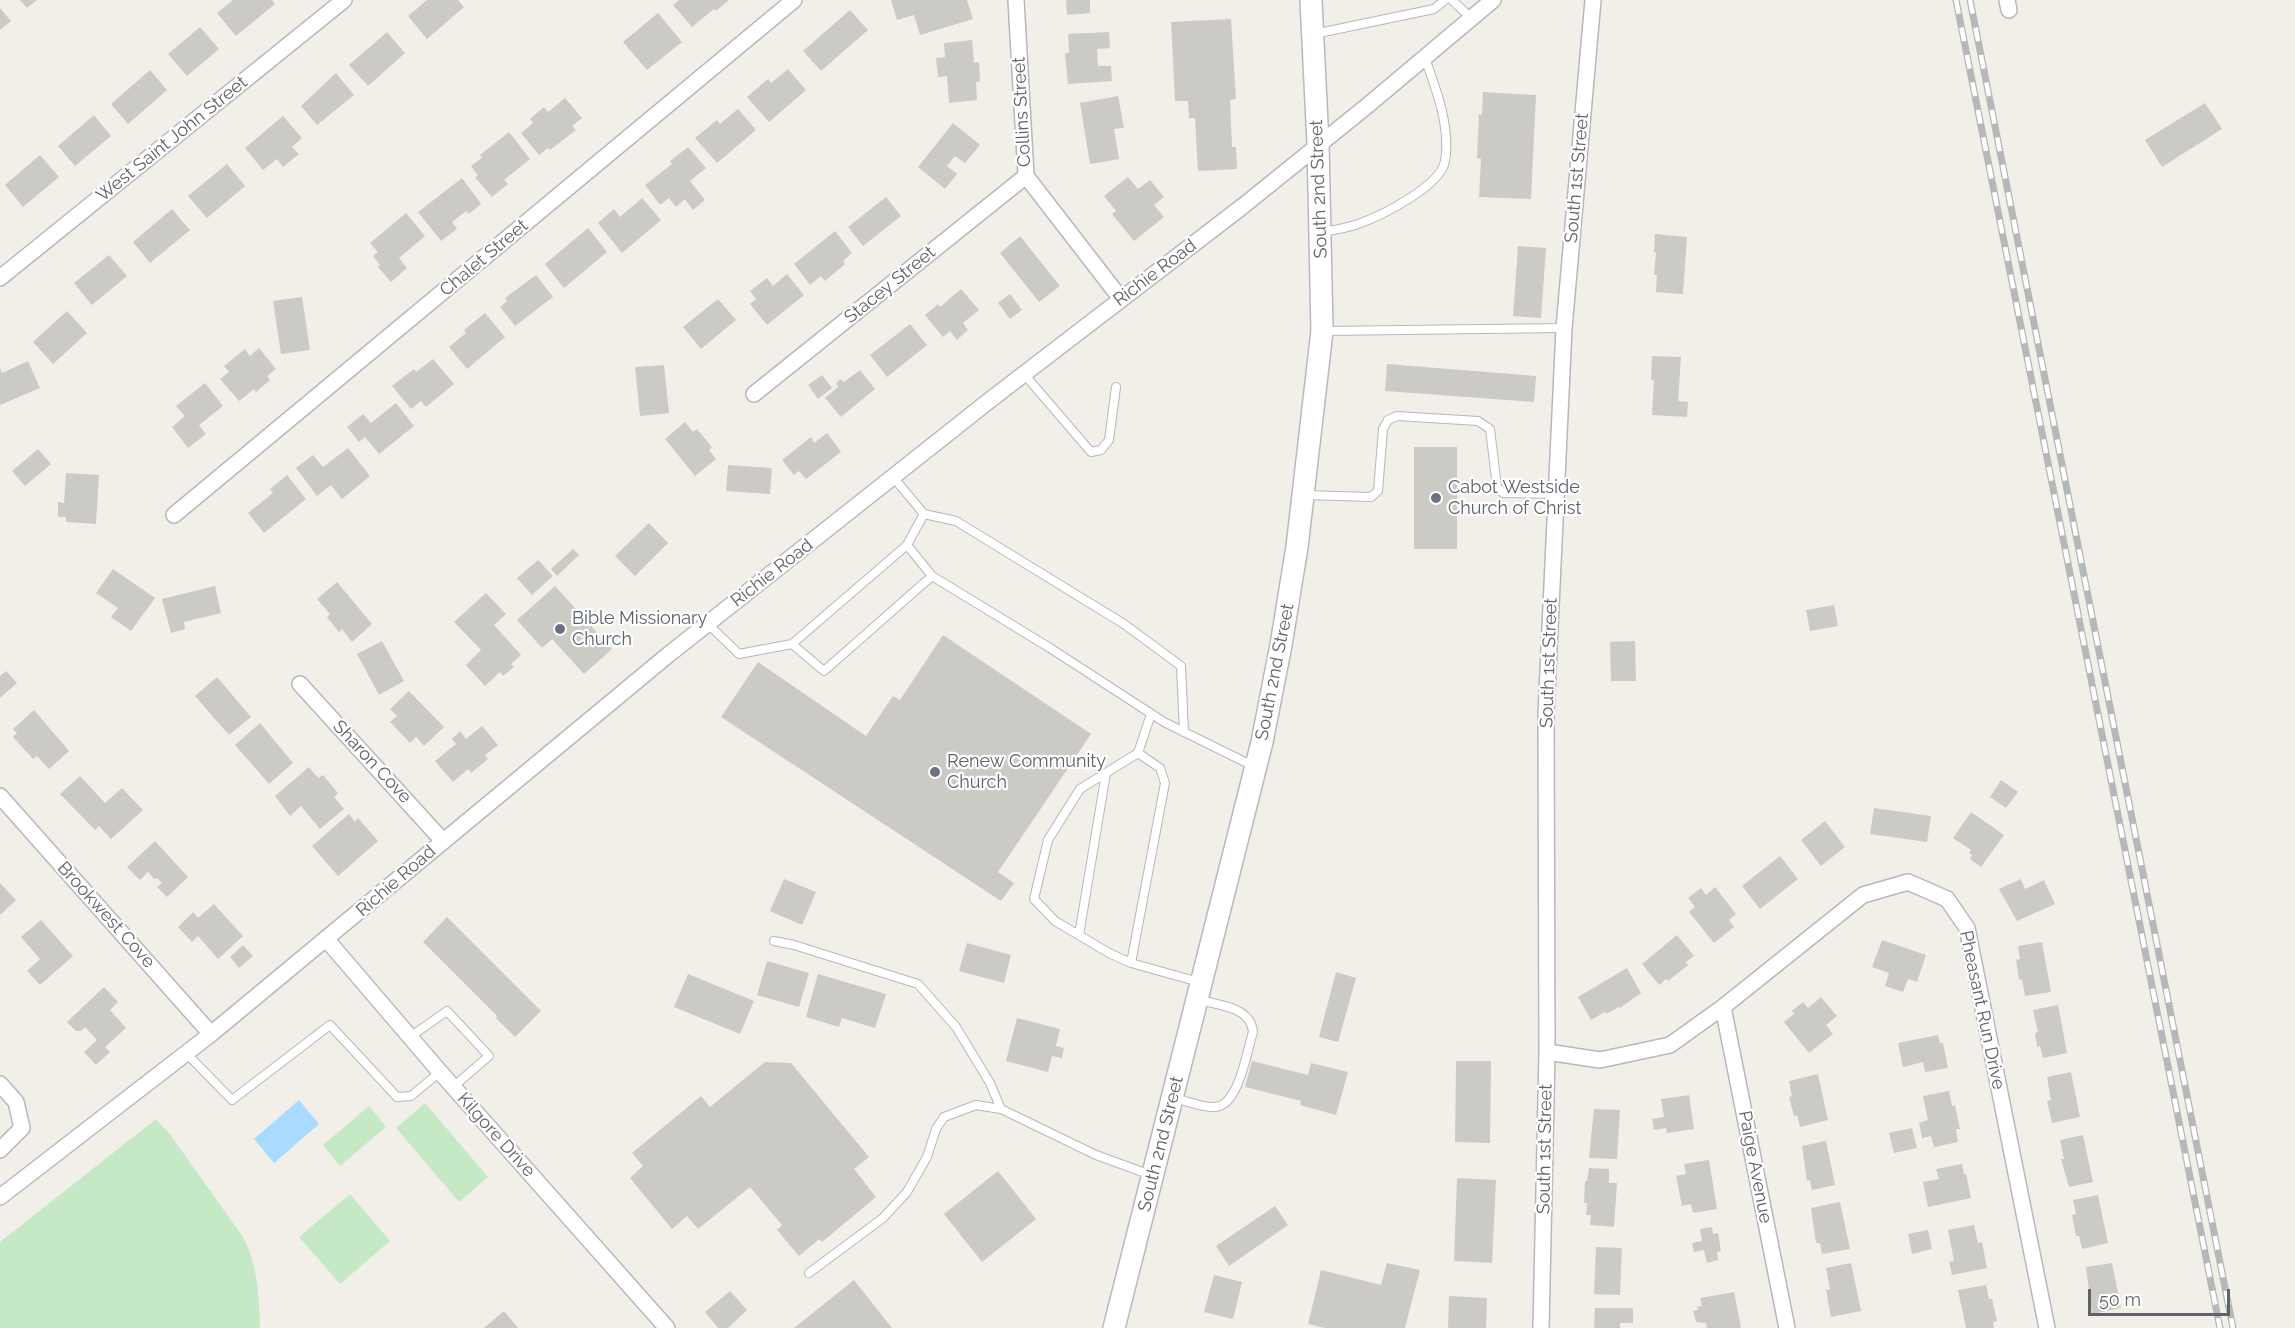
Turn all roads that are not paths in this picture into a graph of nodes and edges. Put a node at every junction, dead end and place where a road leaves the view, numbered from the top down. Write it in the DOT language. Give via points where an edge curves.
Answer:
graph roads {
  1 [pos="344,0"];
  2 [pos="794,0"];
  3 [pos="1016,0"];
  4 [pos="1311,0"];
  5 [pos="1445,0"];
  6 [pos="1452,0"];
  7 [pos="1493,0"];
  8 [pos="1593,0"];
  9 [pos="1471,18"];
  10 [pos="1313,34"];
  11 [pos="1425,58"];
  12 [pos="1318,144"];
  13 [pos="1026,176"];
  14 [pos="1321,232"];
  15 [pos="0,278"];
  16 [pos="1121,299"];
  17 [pos="1564,328"];
  18 [pos="1322,331"];
  19 [pos="1024,374"];
  20 [pos="1116,387"];
  21 [pos="754,394"];
  22 [pos="892,477"];
  23 [pos="1556,494"];
  24 [pos="1304,495"];
  25 [pos="924,514"];
  26 [pos="174,515"];
  27 [pos="907,545"];
  28 [pos="932,576"];
  29 [pos="708,624"];
  30 [pos="792,644"];
  31 [pos="300,684"];
  32 [pos="1150,714"];
  33 [pos="1184,732"];
  34 [pos="1138,753"];
  35 [pos="1256,768"];
  36 [pos="1106,773"];
  37 [pos="0,796"];
  38 [pos="443,841"];
  39 [pos="1078,935"];
  40 [pos="327,940"];
  41 [pos="774,941"];
  42 [pos="1131,963"];
  43 [pos="1199,991"];
  44 [pos="1723,1006"];
  45 [pos="211,1034"];
  46 [pos="410,1037"];
  47 [pos="1547,1052"];
  48 [pos="186,1053"];
  49 [pos="440,1072"];
  50 [pos="0,1084"];
  51 [pos="453,1087"];
  52 [pos="1173,1097"];
  53 [pos="1001,1109"];
  54 [pos="0,1150"];
  55 [pos="1153,1175"];
  56 [pos="0,1197"];
  57 [pos="809,1273"];
  58 [pos="667,1328"];
  59 [pos="1114,1328"];
  60 [pos="1541,1328"];
  61 [pos="1787,1328"];
  62 [pos="2047,1328"];
  1 -- 15 [label="street, West Saint John Street"];
  2 -- 26 [label="street, Chalet Street"];
  3 -- 13 [label="street, Collins Street"];
  4 -- 10 [label="main road, South 2nd Street"];
  5 -- 10 [label="lane" via="1434,9"];
  6 -- 9 [label="lane"];
  7 -- 9 [label="street, Richie Road"];
  8 -- 17 [label="street, South 1st Street"];
  9 -- 11 [label="street, Richie Road"];
  10 -- 12 [label="main road, South 2nd Street"];
  11 -- 12 [label="street, Richie Road"];
  11 -- 14 [label="lane" via="1438,95 1446,147 1439,176 1374,218"];
  12 -- 14 [label="main road, South 2nd Street"];
  12 -- 16 [label="street, Richie Road"];
  13 -- 16 [label="street, Collins Street"];
  13 -- 21 [label="street, Stacey Street"];
  14 -- 18 [label="main road, South 2nd Street"];
  16 -- 19 [label="street, Richie Road"];
  17 -- 18 [label="lane"];
  17 -- 23 [label="street, South 1st Street"];
  18 -- 24 [label="main road, South 2nd Street"];
  19 -- 20 [label="lane" via="1091,452 1101,450 1109,440"];
  19 -- 22 [label="street, Richie Road"];
  22 -- 25 [label="lane"];
  22 -- 29 [label="street, Richie Road"];
  23 -- 24 [label="lane" via="1503,493 1497,487 1490,429 1478,421 1397,416 1388,420 1383,429 1380,483 1371,497"];
  23 -- 47 [label="street, South 1st Street" via="1546,714"];
  24 -- 35 [label="main road, South 2nd Street" via="1281,645"];
  25 -- 27 [label="lane"];
  25 -- 33 [label="lane" via="956,521 1124,624 1181,666"];
  27 -- 28 [label="lane"];
  27 -- 30 [label="lane"];
  28 -- 30 [label="lane" via="824,671"];
  28 -- 32 [label="lane"];
  29 -- 30 [label="lane" via="739,654"];
  29 -- 38 [label="street, Richie Road"];
  31 -- 38 [label="street, Sharon Cove"];
  32 -- 33 [label="lane"];
  32 -- 34 [label="lane"];
  33 -- 35 [label="lane"];
  34 -- 36 [label="lane"];
  34 -- 42 [label="lane" via="1160,768 1165,783"];
  35 -- 43 [label="main road, South 2nd Street"];
  36 -- 39 [label="lane"];
  36 -- 39 [label="lane" via="1080,789 1048,840 1034,899 1055,921"];
  37 -- 45 [label="street, Brookwest Cove"];
  38 -- 40 [label="street, Richie Road"];
  39 -- 42 [label="lane"];
  40 -- 45 [label="street, Richie Road"];
  40 -- 46 [label="street, Kilgore Drive"];
  41 -- 53 [label="lane" via="918,984 956,1028 990,1083"];
  42 -- 43 [label="lane"];
  43 -- 52 [label="main road, South 2nd Street"];
  43 -- 52 [label="lane" via="1240,1011 1252,1025 1252,1032 1235,1091 1228,1101 1214,1108"];
  44 -- 47 [label="street, Pheasant Run Drive" via="1670,1045 1600,1060"];
  44 -- 61 [label="street, Paige Avenue"];
  44 -- 62 [label="street, Pheasant Run Drive" via="1863,895 1908,882 1947,899 1967,928"];
  45 -- 48 [label="street, Richie Road"];
  46 -- 49 [label="street, Kilgore Drive"];
  46 -- 51 [label="lane" via="447,1011 489,1056"];
  47 -- 60 [label="street, South 1st Street"];
  48 -- 49 [label="lane" via="232,1100 330,1025 396,1097 411,1096"];
  48 -- 56 [label="street, Richie Road"];
  49 -- 51 [label="street, Kilgore Drive"];
  50 -- 54 [label="street" via="16,1102 22,1128"];
  51 -- 58 [label="street, Kilgore Drive"];
  52 -- 55 [label="main road, South 2nd Street"];
  53 -- 55 [label="lane" via="1096,1155"];
  53 -- 57 [label="lane" via="976,1105 944,1117 907,1192 883,1218"];
  55 -- 59 [label="main road, South 2nd Street"];
}
